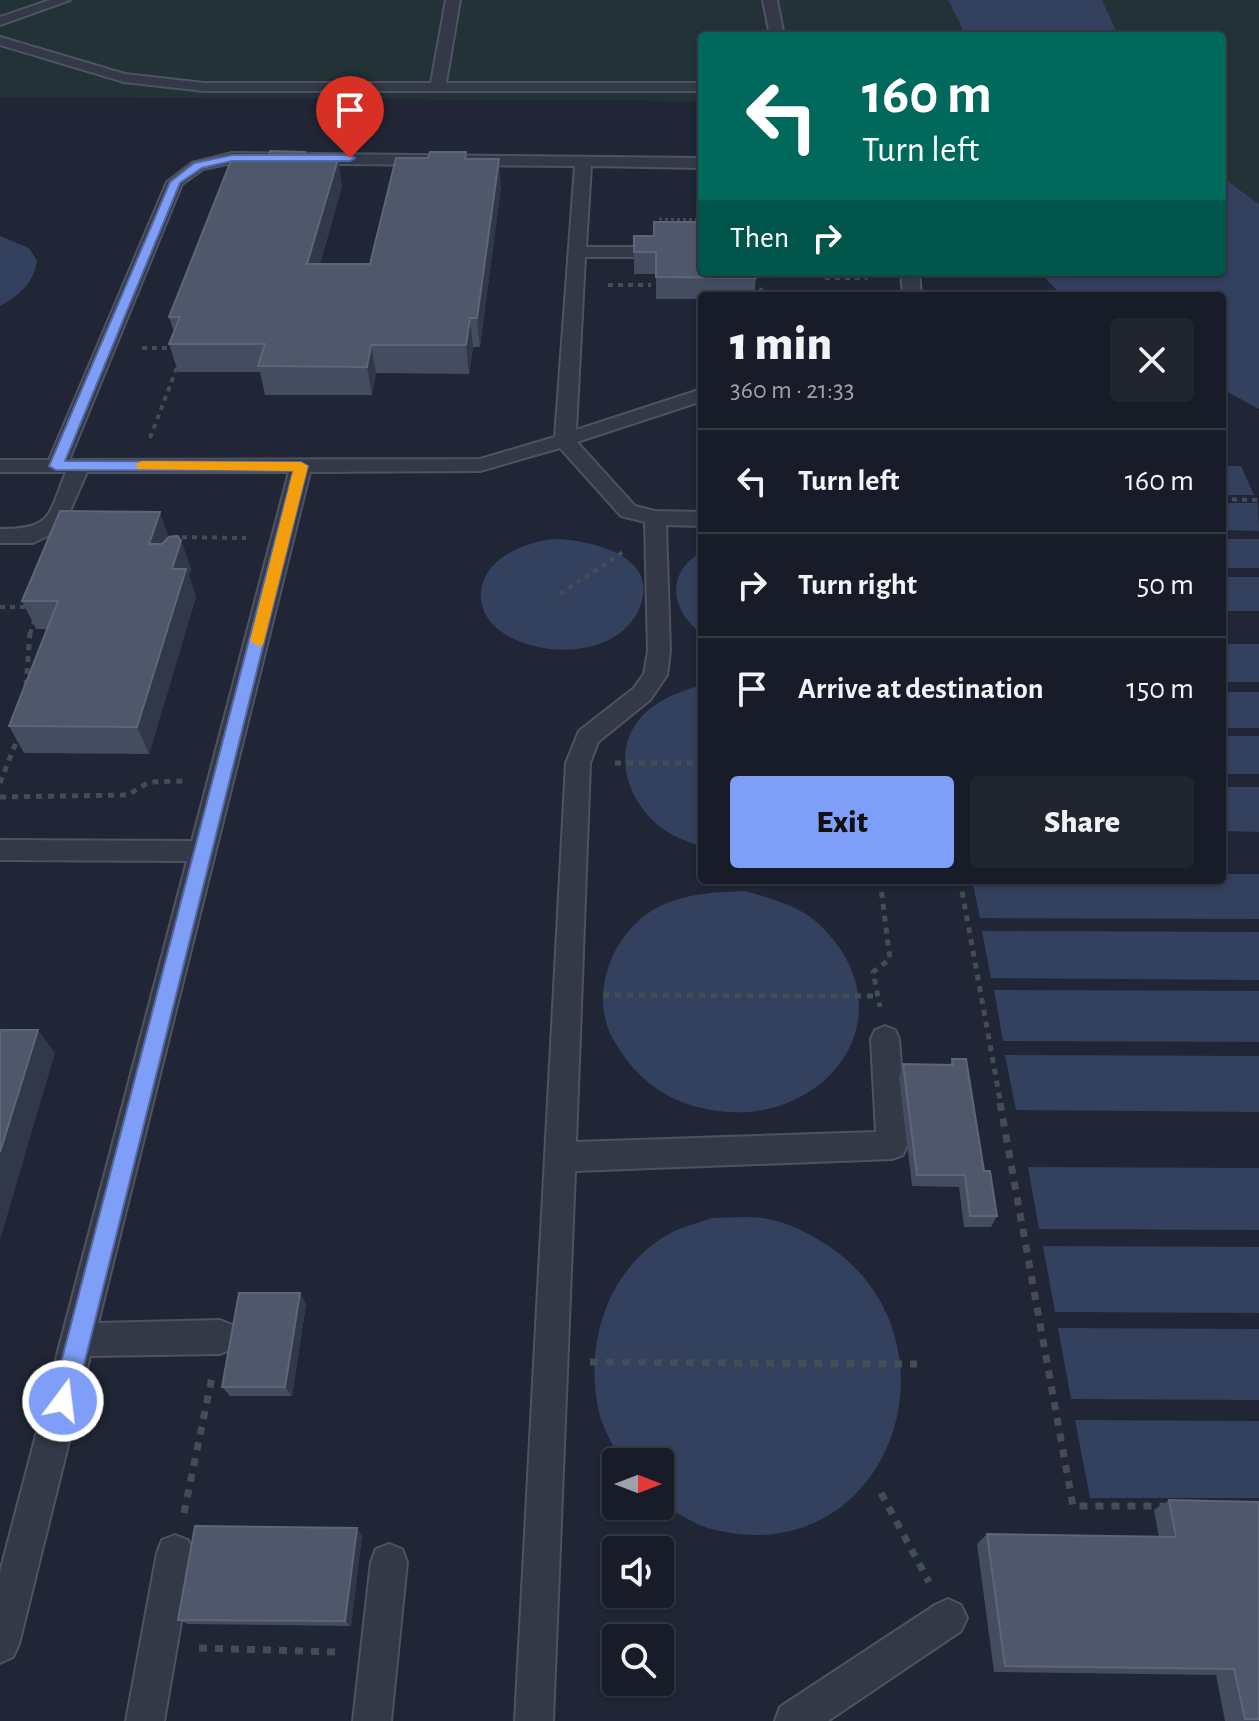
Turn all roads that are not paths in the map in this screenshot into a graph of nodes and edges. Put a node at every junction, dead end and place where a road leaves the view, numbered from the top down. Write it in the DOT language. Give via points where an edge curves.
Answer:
graph roads {
  1 [pos="63,0"];
  2 [pos="453,0"];
  3 [pos="770,0"];
  4 [pos="0,21"];
  5 [pos="776,32"];
  6 [pos="0,41"];
  7 [pos="438,85"];
  8 [pos="698,87"];
  9 [pos="583,163"];
  10 [pos="698,163"];
  11 [pos="578,252"];
  12 [pos="645,252"];
  13 [pos="698,396"];
  14 [pos="565,441"];
  15 [pos="0,466"];
  16 [pos="56,466"];
  17 [pos="79,466"];
  18 [pos="301,466"];
  19 [pos="655,518"];
  20 [pos="698,519"];
  21 [pos="0,536"];
  22 [pos="0,850"];
  23 [pos="205,851"];
  24 [pos="885,1039"];
  25 [pos="559,1157"];
  26 [pos="220,1337"];
  27 [pos="79,1340"];
  28 [pos="175,1553"];
  29 [pos="389,1562"];
  30 [pos="948,1618"];
  31 [pos="0,1644"];
  32 [pos="145,1721"];
  33 [pos="372,1721"];
  34 [pos="534,1721"];
  35 [pos="794,1721"];
  1 -- 4 [label="lane"];
  2 -- 7 [label="lane"];
  3 -- 5 [label="lane"];
  6 -- 7 [label="lane" via="124,78 204,87"];
  7 -- 8 [label="lane"];
  9 -- 10 [label="lane"];
  9 -- 11 [label="lane"];
  9 -- 16 [label="lane" via="232,158 198,166 175,182"];
  11 -- 12 [label="lane"];
  11 -- 14 [label="lane"];
  13 -- 14 [label="lane"];
  14 -- 18 [label="lane" via="480,465"];
  14 -- 19 [label="lane" via="628,511"];
  15 -- 16 [label="lane"];
  16 -- 17 [label="lane"];
  17 -- 18 [label="lane"];
  17 -- 21 [label="lane" via="55,524 33,536"];
  18 -- 23 [label="lane"];
  19 -- 20 [label="lane"];
  19 -- 25 [label="lane" via="655,675 642,694 588,737 578,763"];
  22 -- 23 [label="lane"];
  23 -- 27 [label="lane"];
  24 -- 25 [label="lane" via="892,1145"];
  25 -- 34 [label="lane"];
  26 -- 27 [label="lane"];
  27 -- 31 [label="lane"];
  28 -- 32 [label="lane"];
  29 -- 33 [label="lane"];
  30 -- 35 [label="lane"];
}
